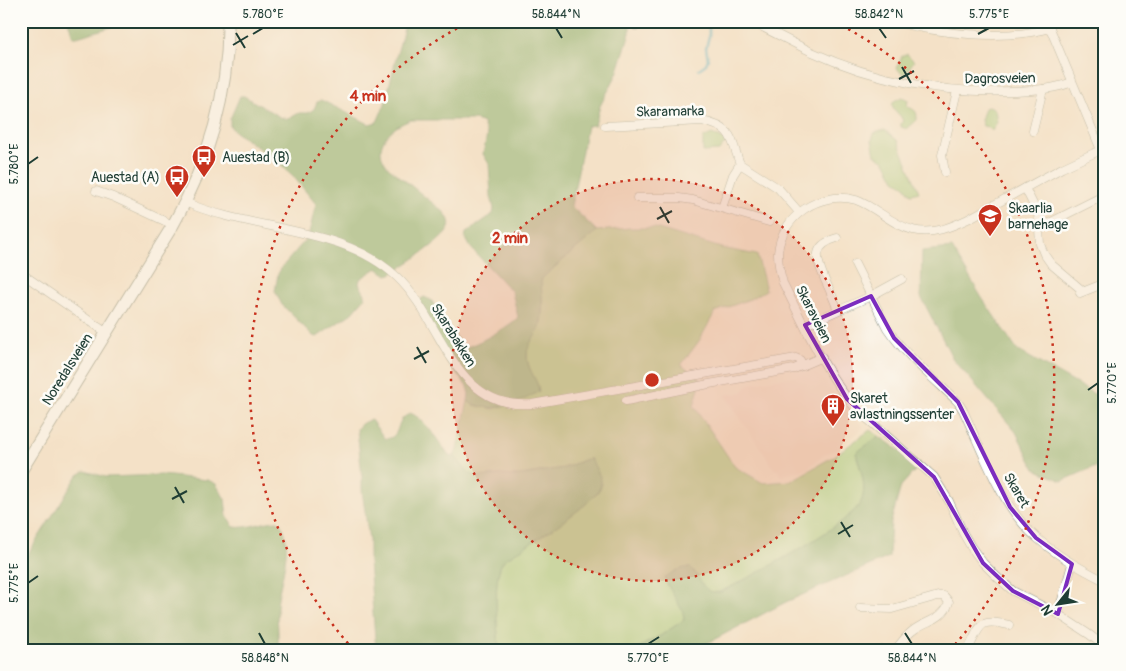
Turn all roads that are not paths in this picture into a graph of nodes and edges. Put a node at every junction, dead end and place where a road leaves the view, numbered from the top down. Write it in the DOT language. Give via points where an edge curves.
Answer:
graph roads {
  1 [pos="228,21"];
  2 [pos="673,21"];
  3 [pos="750,21"];
  4 [pos="893,21"];
  5 [pos="1048,25"];
  6 [pos="635,26"];
  7 [pos="1072,82"];
  8 [pos="1043,89"];
  9 [pos="957,91"];
  10 [pos="605,126"];
  11 [pos="1033,131"];
  12 [pos="1103,149"];
  13 [pos="740,164"];
  14 [pos="945,172"];
  15 [pos="1025,188"];
  16 [pos="96,192"];
  17 [pos="637,198"];
  18 [pos="1101,198"];
  19 [pos="185,202"];
  20 [pos="722,208"];
  21 [pos="800,212"];
  22 [pos="769,222"];
  23 [pos="173,225"];
  24 [pos="1039,228"];
  25 [pos="837,238"];
  26 [pos="855,264"];
  27 [pos="21,273"];
  28 [pos="902,279"];
  29 [pos="1105,283"];
  30 [pos="871,296"];
  31 [pos="838,310"];
  32 [pos="805,325"];
  33 [pos="106,333"];
  34 [pos="822,357"];
  35 [pos="803,366"];
  36 [pos="626,401"];
  37 [pos="21,471"];
  38 [pos="1072,564"];
  39 [pos="1105,582"];
  40 [pos="860,608"];
  41 [pos="1058,614"];
  42 [pos="1009,625"];
  43 [pos="1105,647"];
  44 [pos="882,650"];
  45 [pos="895,650"];
  46 [pos="960,650"];
  47 [pos="968,650"];
  1 -- 19 [label="main road, Noredalsveien" via="221,100 208,148"];
  2 -- 6 [label="street"];
  3 -- 9 [label="street, Dagrosveien" via="813,52 856,68 910,83"];
  4 -- 5 [label="street" via="963,34 1031,32"];
  5 -- 7 [label="street"];
  7 -- 8 [label="street, Dagrosveien"];
  7 -- 12 [label="street"];
  8 -- 9 [label="street, Dagrosveien"];
  8 -- 11 [label="street, Dagrosveien"];
  9 -- 14 [label="street, Dagrosveien" via="942,155"];
  10 -- 13 [label="street, Skaramarka" via="702,121 714,124 726,130 732,138"];
  12 -- 15 [label="street, Skaraveien"];
  13 -- 20 [label="street" via="733,174"];
  13 -- 21 [label="street" via="778,188"];
  15 -- 21 [label="street, Skaraveien" via="954,226 931,231 912,230 865,204 843,198 824,199"];
  15 -- 24 [label="street" via="1038,214"];
  16 -- 23 [label="street"];
  17 -- 20 [label="street" via="679,198"];
  18 -- 24 [label="street"];
  19 -- 23 [label="main road, Noredalsveien"];
  19 -- 35 [label="street, Skarabakken" via="219,215 328,240 378,262 397,277 418,301 450,358 464,376 481,391 505,403 532,404 796,358"];
  20 -- 22 [label="street"];
  21 -- 32 [label="street, Skaraveien" via="784,232 779,262 783,283"];
  23 -- 33 [label="main road, Noredalsveien"];
  24 -- 29 [label="street" via="1044,254 1082,292"];
  25 -- 31 [label="street" via="821,245 817,263"];
  26 -- 30 [label="street, Skaret"];
  27 -- 33 [label="street, Noredalsveien"];
  28 -- 30 [label="street"];
  30 -- 31 [label="street"];
  30 -- 38 [label="street, Skaret" via="894,338 958,402 1010,508 1036,538"];
  31 -- 32 [label="street"];
  32 -- 34 [label="street, Skaraveien"];
  33 -- 37 [label="main road, Noredalsveien"];
  34 -- 35 [label="street"];
  34 -- 41 [label="street, Skaraveien" via="838,386 857,410 934,476 963,533 983,563 1014,591"];
  35 -- 36 [label="street"];
  38 -- 39 [label="street, Skaret"];
  38 -- 41 [label="street"];
  40 -- 45 [label="street" via="892,609 938,596 944,596 949,602 947,610 915,629"];
  41 -- 43 [label="street, Skaraveien"];
  42 -- 47 [label="street" via="992,621 984,623"];
  44 -- 45 [label="street"];
  45 -- 46 [label="street"];
}
